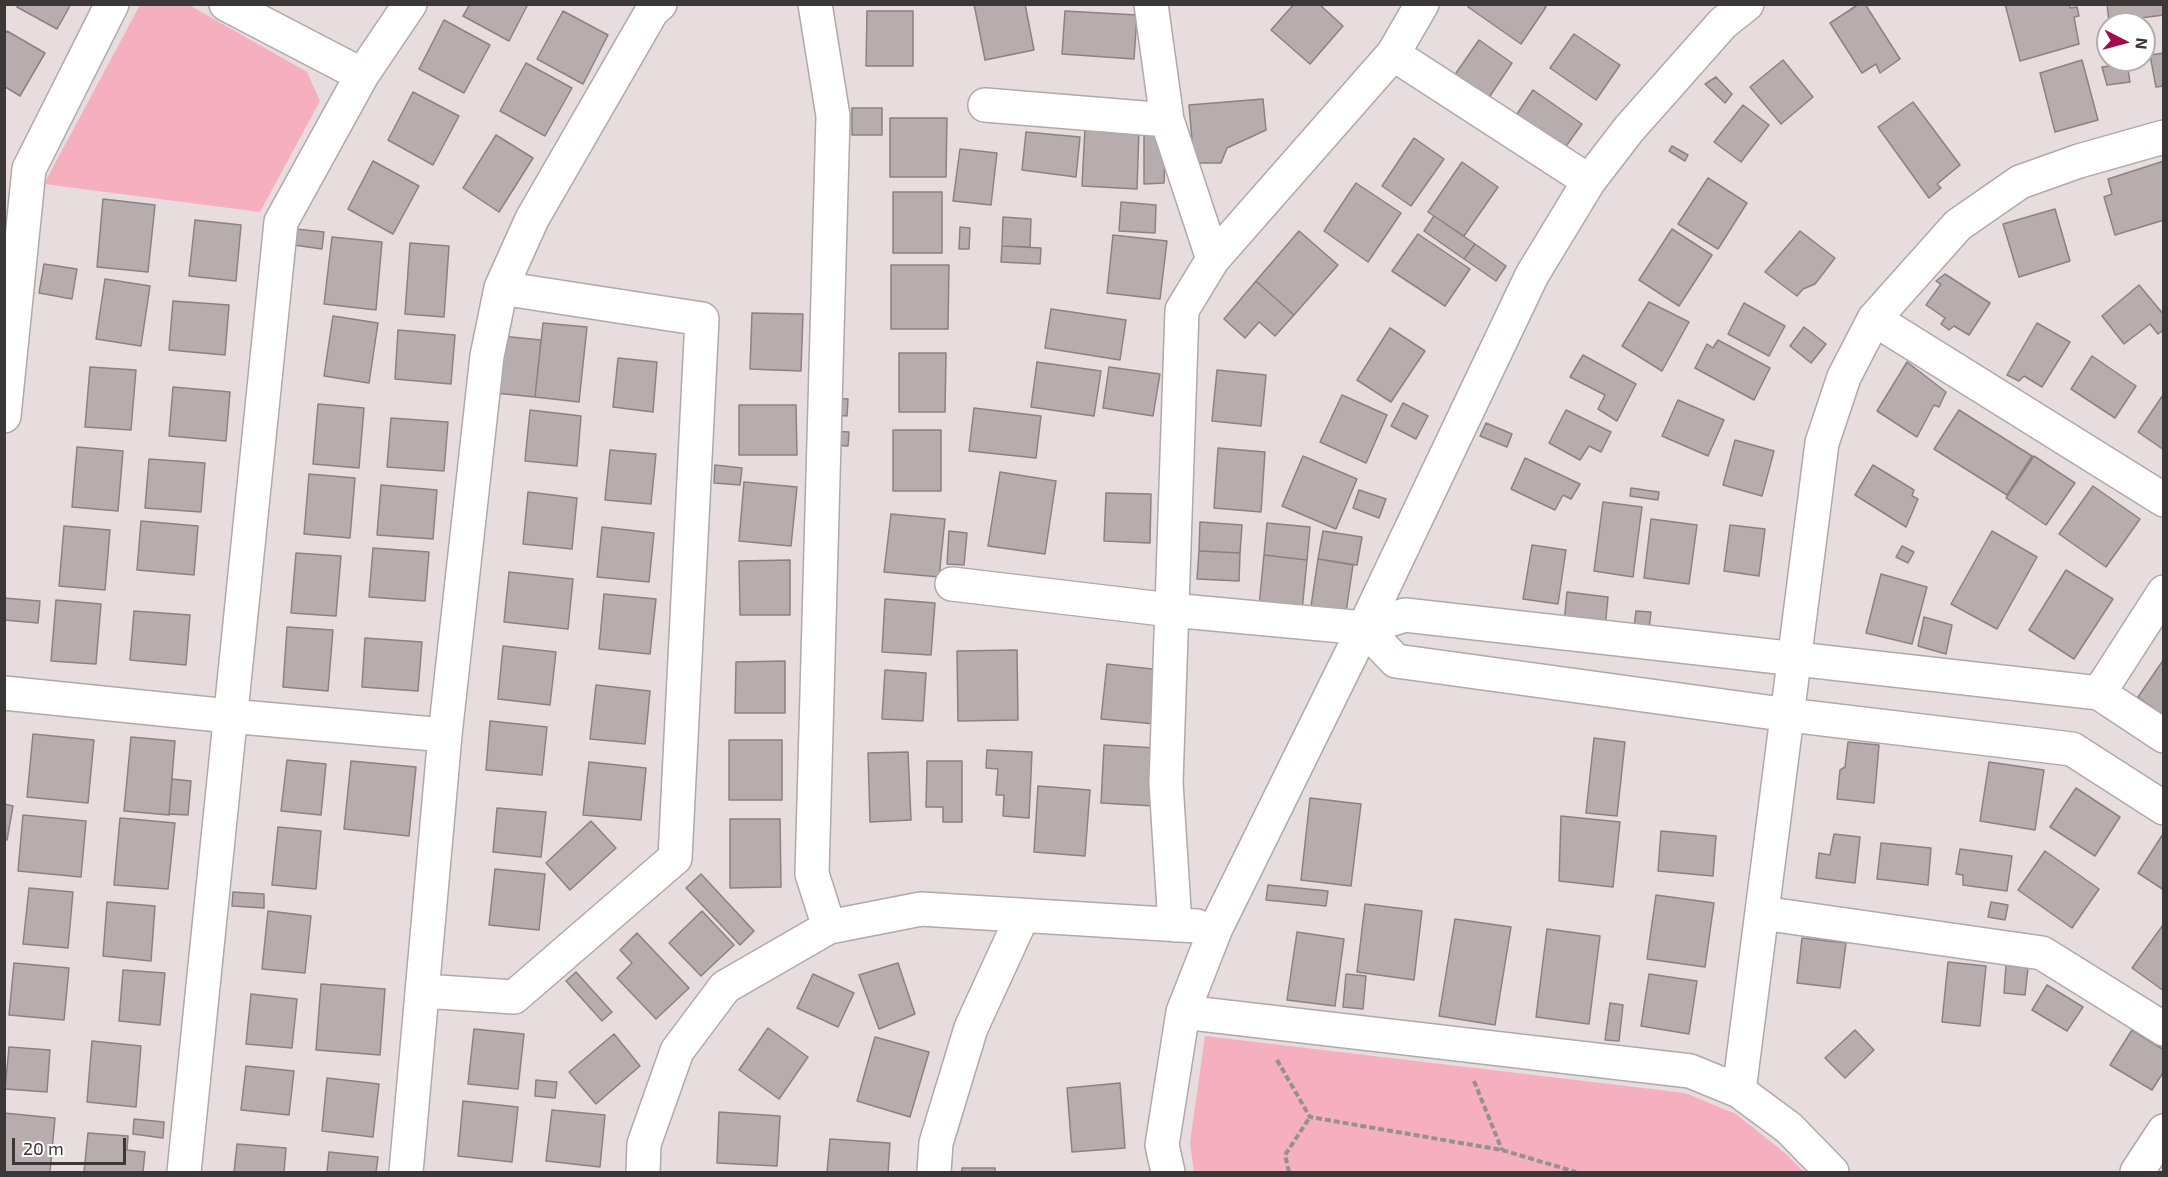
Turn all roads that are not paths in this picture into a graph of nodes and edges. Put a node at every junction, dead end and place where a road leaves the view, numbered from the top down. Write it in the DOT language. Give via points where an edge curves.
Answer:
graph roads {
  1 [pos="112,4"];
  2 [pos="226,4"];
  3 [pos="410,4"];
  4 [pos="815,4"];
  5 [pos="1151,4"];
  6 [pos="1422,4"];
  7 [pos="1747,4"];
  8 [pos="650,7"];
  9 [pos="1393,54"];
  10 [pos="362,75"];
  11 [pos="985,105"];
  12 [pos="1167,120"];
  13 [pos="2163,137"];
  14 [pos="1589,181"];
  15 [pos="1213,259"];
  16 [pos="501,288"];
  17 [pos="1874,319"];
  18 [pos="4,417"];
  19 [pos="2163,500"];
  20 [pos="952,584"];
  21 [pos="2163,592"];
  22 [pos="1171,610"];
  23 [pos="1364,628"];
  24 [pos="1793,660"];
  25 [pos="4,693"];
  26 [pos="2099,693"];
  27 [pos="1789,715"];
  28 [pos="229,716"];
  29 [pos="445,735"];
  30 [pos="2163,736"];
  31 [pos="2163,808"];
  32 [pos="1762,913"];
  33 [pos="1022,916"];
  34 [pos="1174,925"];
  35 [pos="829,927"];
  36 [pos="1216,928"];
  37 [pos="423,991"];
  38 [pos="1183,1012"];
  39 [pos="2163,1029"];
  40 [pos="1739,1090"];
  41 [pos="2163,1131"];
  42 [pos="184,1173"];
  43 [pos="406,1173"];
  44 [pos="643,1173"];
  45 [pos="934,1173"];
  46 [pos="1168,1173"];
  47 [pos="1832,1173"];
  48 [pos="2137,1173"];
  1 -- 18 [label="street" via="29,169"];
  2 -- 10 [label="street"];
  3 -- 10 [label="street"];
  4 -- 35 [label="street" via="833,116 812,874"];
  5 -- 12 [label="street"];
  6 -- 9 [label="street"];
  7 -- 14 [label="street" via="1722,23"];
  8 -- 16 [label="street" via="532,219"];
  9 -- 14 [label="street"];
  9 -- 15 [label="street"];
  10 -- 28 [label="street" via="281,222"];
  11 -- 12 [label="street"];
  12 -- 15 [label="street"];
  13 -- 17 [label="street" via="2020,182 1958,225"];
  14 -- 23 [label="street" via="1533,274"];
  15 -- 22 [label="street" via="1182,310"];
  16 -- 29 [label="street" via="487,356"];
  16 -- 37 [label="street" via="702,319 675,858 514,997"];
  17 -- 19 [label="street"];
  17 -- 24 [label="street" via="1844,377 1822,443"];
  20 -- 22 [label="street"];
  21 -- 26 [label="street"];
  22 -- 23 [label="street"];
  22 -- 34 [label="street" via="1166,783"];
  23 -- 24 [label="street" via="1405,615"];
  23 -- 27 [label="street" via="1396,661"];
  23 -- 36 [label="street"];
  24 -- 26 [label="street"];
  24 -- 27 [label="street"];
  25 -- 28 [label="street"];
  26 -- 30 [label="street"];
  27 -- 31 [label="street" via="2072,749"];
  27 -- 32 [label="street"];
  28 -- 29 [label="street"];
  28 -- 42 [label="street"];
  29 -- 37 [label="street"];
  32 -- 39 [label="street" via="2042,953"];
  32 -- 40 [label="street"];
  33 -- 34 [label="street"];
  33 -- 35 [label="street" via="921,909"];
  33 -- 45 [label="street" via="971,1028 936,1143"];
  34 -- 36 [label="street"];
  35 -- 44 [label="street" via="725,987 677,1052 644,1144"];
  36 -- 38 [label="street"];
  37 -- 43 [label="street"];
  38 -- 40 [label="street" via="1690,1071"];
  38 -- 46 [label="street" via="1162,1145"];
  40 -- 47 [label="street" via="1789,1128"];
  41 -- 48 [label="street"];
}
